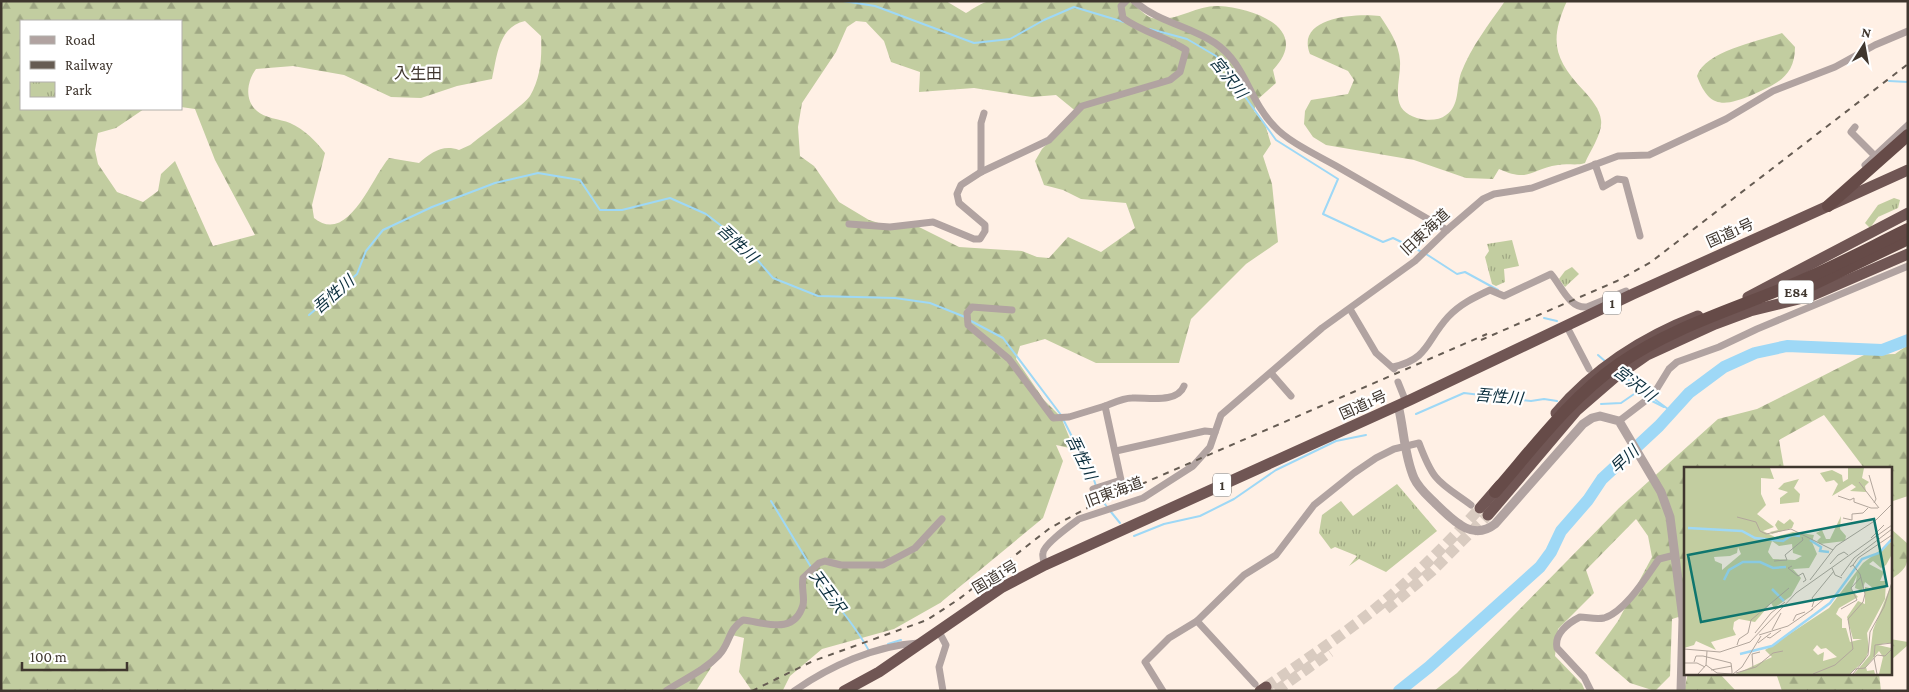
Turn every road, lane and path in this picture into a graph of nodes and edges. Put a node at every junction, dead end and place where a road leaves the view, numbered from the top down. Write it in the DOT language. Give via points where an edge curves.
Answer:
graph roads {
  1 [pos="1126,1"];
  2 [pos="1134,1"];
  3 [pos="1908,31"];
  4 [pos="984,113"];
  5 [pos="1908,125"];
  6 [pos="1855,126"];
  7 [pos="1908,135"];
  8 [pos="1875,156"];
  9 [pos="1595,164"];
  10 [pos="1908,170"];
  11 [pos="980,172"];
  12 [pos="1828,206"];
  13 [pos="1908,212"];
  14 [pos="849,224"];
  15 [pos="1908,229"];
  16 [pos="1447,230"];
  17 [pos="1640,236"];
  18 [pos="1908,239"];
  19 [pos="1908,254"];
  20 [pos="1908,266"];
  21 [pos="1840,267"];
  22 [pos="1633,294"];
  23 [pos="1755,297"];
  24 [pos="1350,309"];
  25 [pos="1012,310"];
  26 [pos="1750,311"];
  27 [pos="1566,325"];
  28 [pos="1589,369"];
  29 [pos="1271,373"];
  30 [pos="1398,382"];
  31 [pos="1184,386"];
  32 [pos="1291,396"];
  33 [pos="1402,404"];
  34 [pos="1105,406"];
  35 [pos="1620,423"];
  36 [pos="1215,432"];
  37 [pos="1406,446"];
  38 [pos="1116,451"];
  39 [pos="1093,489"];
  40 [pos="1495,492"];
  41 [pos="1480,509"];
  42 [pos="942,519"];
  43 [pos="1668,557"];
  44 [pos="1046,565"];
  45 [pos="1197,621"];
  46 [pos="939,632"];
  47 [pos="920,643"];
  48 [pos="1260,687"];
  49 [pos="666,691"];
  50 [pos="794,691"];
  51 [pos="844,691"];
  52 [pos="943,691"];
  53 [pos="1163,691"];
  54 [pos="1591,691"];
  55 [pos="1680,691"];
  1 -- 11 [label="street" via="1121,6 1123,18 1186,50 1180,72 1170,80 1082,106 1048,140"];
  2 -- 16 [label="street" via="1150,14 1215,43 1236,62 1250,92 1275,128"];
  3 -- 9 [label="street, 旧東海道" via="1835,67 1773,91 1726,119 1654,152 1642,156 1618,156"];
  4 -- 11 [label="street"];
  5 -- 8 [label="street"];
  6 -- 8 [label="street" via="1851,132"];
  7 -- 12 [label="highway"];
  8 -- 12 [label="street" via="1842,187"];
  9 -- 16 [label="street, 旧東海道" via="1532,188 1494,194 1483,199"];
  9 -- 17 [label="street" via="1602,187 1617,179 1625,180"];
  10 -- 12 [label="highway, 国道1号 / 1"];
  11 -- 14 [label="street" via="961,185 957,194 959,203 985,225 980,238 974,240 933,222 884,227"];
  12 -- 22 [label="highway, 国道1号 / 1"];
  13 -- 23 [label="highway"];
  15 -- 21 [label="highway, E84"];
  16 -- 24 [label="street, 旧東海道" via="1424,253"];
  18 -- 21 [label="highway, E84"];
  19 -- 26 [label="highway" via="1811,296"];
  20 -- 35 [label="street" via="1677,362 1653,395"];
  21 -- 23 [label="highway, E84"];
  21 -- 26 [label="highway, E84"];
  22 -- 24 [label="street" via="1627,291 1580,307 1569,299 1551,274 1504,296 1490,290 1468,300 1448,317 1417,359 1393,368 1376,353"];
  22 -- 27 [label="highway, 国道1号 / 1"];
  23 -- 40 [label="highway" via="1665,336 1618,365 1581,396"];
  24 -- 29 [label="street, 旧東海道" via="1322,328"];
  25 -- 34 [label="street" via="972,307 967,313 968,325 1009,359 1053,418 1069,417"];
  26 -- 41 [label="highway" via="1666,345 1614,378 1577,410"];
  27 -- 28 [label="street"];
  27 -- 33 [label="highway, 国道1号 / 1"];
  29 -- 32 [label="street"];
  29 -- 36 [label="street, 旧東海道" via="1221,415"];
  30 -- 33 [label="street"];
  31 -- 34 [label="street" via="1174,396 1152,400 1131,398"];
  33 -- 37 [label="street"];
  33 -- 44 [label="highway, 国道1号 / 1"];
  34 -- 38 [label="street"];
  35 -- 37 [label="street" via="1600,416 1583,424 1491,527 1478,530 1460,527 1427,496 1414,479"];
  35 -- 43 [label="street" via="1661,492 1670,516"];
  36 -- 38 [label="street" via="1205,431"];
  36 -- 44 [label="street, 旧東海道" via="1203,457 1160,489 1072,524 1044,549 1042,556"];
  37 -- 41 [label="street" via="1419,444 1436,481"];
  37 -- 45 [label="street" via="1376,458 1314,504 1276,555 1244,575"];
  38 -- 39 [label="street" via="1121,480"];
  40 -- 41 [label="highway"];
  42 -- 49 [label="street" via="915,548 884,565 819,563 803,578 803,605 797,616 776,627 743,620 734,625 721,654 703,670"];
  43 -- 54 [label="street" via="1612,614 1599,619 1580,617 1556,638 1557,648 1584,677"];
  43 -- 55 [label="street" via="1683,619"];
  44 -- 46 [label="highway, 国道1号 / 1" via="1001,588"];
  45 -- 48 [label="street"];
  45 -- 53 [label="street" via="1169,638 1145,662"];
  46 -- 47 [label="highway, 国道1号 / 1"];
  46 -- 52 [label="street" via="946,645 939,667"];
  47 -- 50 [label="street" via="893,647 846,662 817,675"];
  47 -- 51 [label="highway, 国道1号 / 1" via="879,672"];
}
